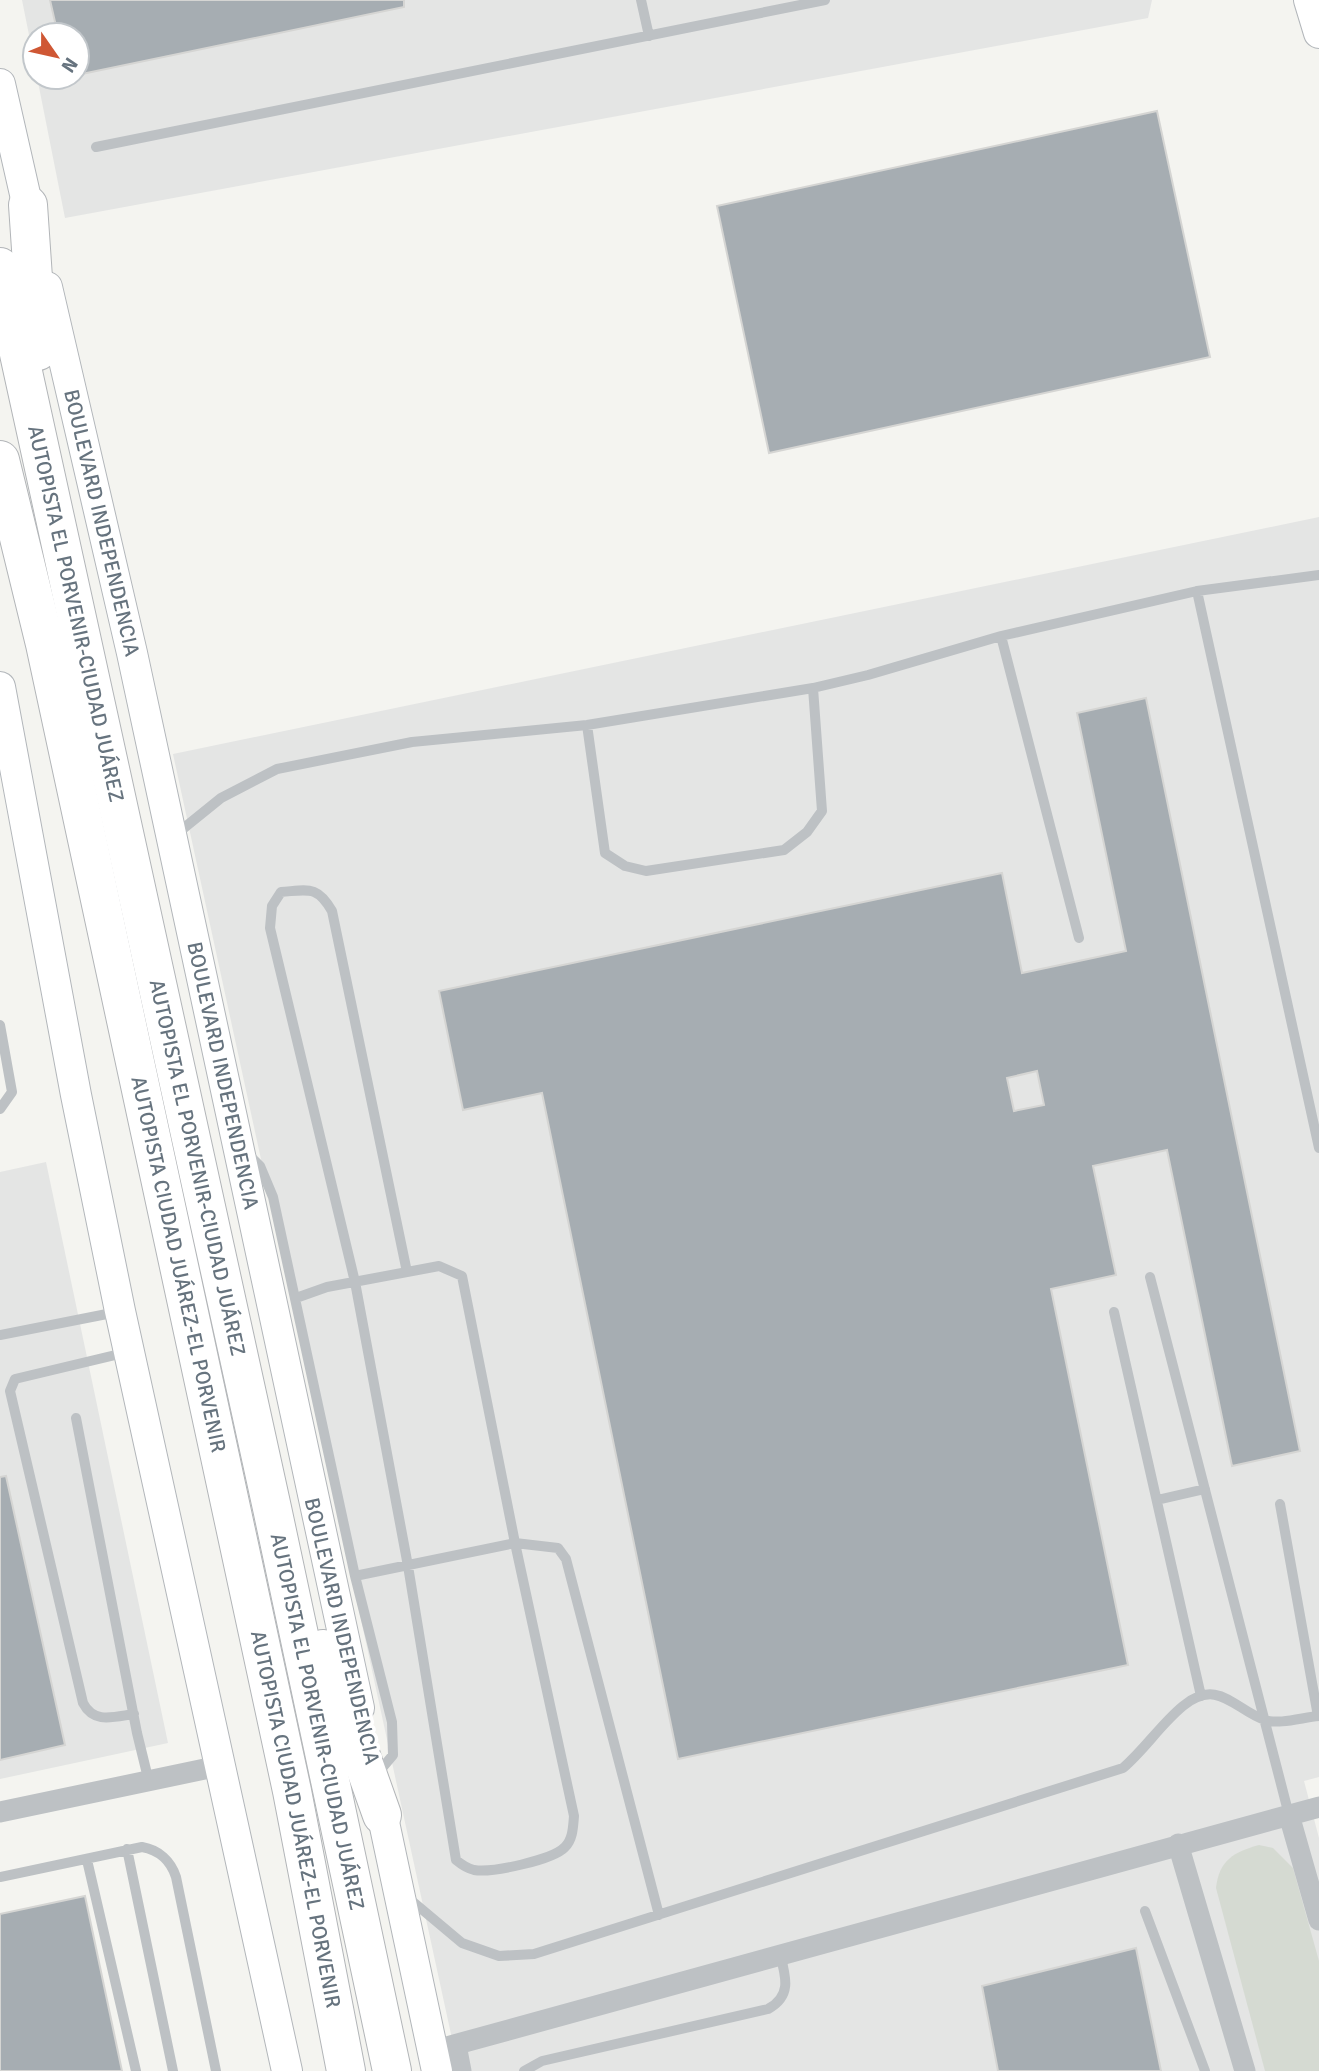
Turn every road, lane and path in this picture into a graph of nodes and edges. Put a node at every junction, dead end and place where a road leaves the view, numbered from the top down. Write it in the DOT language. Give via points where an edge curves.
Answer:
graph roads {
  1 [pos="641,0"];
  2 [pos="825,0"];
  3 [pos="1309,0"];
  4 [pos="1319,33"];
  5 [pos="649,36"];
  6 [pos="0,84"];
  7 [pos="96,147"];
  8 [pos="28,205"];
  9 [pos="0,267"];
  10 [pos="0,460"];
  11 [pos="47,489"];
  12 [pos="1319,575"];
  13 [pos="1197,592"];
  14 [pos="1001,636"];
  15 [pos="0,687"];
  16 [pos="813,688"];
  17 [pos="587,725"];
  18 [pos="8,763"];
  19 [pos="172,837"];
  20 [pos="1079,938"];
  21 [pos="0,1025"];
  22 [pos="0,1109"];
  23 [pos="239,1146"];
  24 [pos="1319,1148"];
  25 [pos="407,1272"];
  26 [pos="1150,1277"];
  27 [pos="355,1282"];
  28 [pos="296,1298"];
  29 [pos="120,1311"];
  30 [pos="1114,1312"];
  31 [pos="0,1335"];
  32 [pos="130,1352"];
  33 [pos="76,1418"];
  34 [pos="313,1437"];
  35 [pos="1205,1489"];
  36 [pos="1157,1500"];
  37 [pos="1280,1504"];
  38 [pos="272,1508"];
  39 [pos="515,1543"];
  40 [pos="408,1566"];
  41 [pos="355,1576"];
  42 [pos="1201,1696"];
  43 [pos="134,1714"];
  44 [pos="1318,1716"];
  45 [pos="1267,1721"];
  46 [pos="219,1766"];
  47 [pos="375,1776"];
  48 [pos="149,1782"];
  49 [pos="1319,1807"];
  50 [pos="0,1812"];
  51 [pos="382,1815"];
  52 [pos="1289,1815"];
  53 [pos="1178,1844"];
  54 [pos="127,1849"];
  55 [pos="87,1860"];
  56 [pos="0,1877"];
  57 [pos="398,1889"];
  58 [pos="1145,1911"];
  59 [pos="659,1915"];
  60 [pos="1319,1920"];
  61 [pos="780,1954"];
  62 [pos="442,2056"];
  63 [pos="136,2071"];
  64 [pos="173,2071"];
  65 [pos="216,2071"];
  66 [pos="287,2071"];
  67 [pos="346,2071"];
  68 [pos="392,2071"];
  69 [pos="461,2071"];
  70 [pos="524,2071"];
  71 [pos="1205,2071"];
  72 [pos="1245,2071"];
  1 -- 5 [label="lane"];
  2 -- 5 [label="lane"];
  3 -- 4 [label="main road"];
  5 -- 7 [label="lane"];
  6 -- 8 [label="main road, BOULEVARD INDEPENDENCIA"];
  8 -- 11 [label="highway"];
  8 -- 19 [label="main road, BOULEVARD INDEPENDENCIA"];
  9 -- 11 [label="highway, AUTOPISTA EL PORVENIR-CIUDAD JUÁREZ"];
  10 -- 67 [label="highway, AUTOPISTA CIUDAD JUÁREZ-EL PORVENIR" via="45,644 260,1641"];
  11 -- 38 [label="highway, AUTOPISTA EL PORVENIR-CIUDAD JUÁREZ"];
  12 -- 13 [label="lane"];
  13 -- 14 [label="lane"];
  13 -- 24 [label="lane"];
  14 -- 16 [label="lane"];
  14 -- 20 [label="lane"];
  15 -- 18 [label="main road"];
  16 -- 17 [label="lane"];
  16 -- 17 [label="lane" via="822,811 807,832 784,850 646,871 625,866 605,853"];
  17 -- 19 [label="lane" via="411,742 276,769 221,798"];
  18 -- 29 [label="main road"];
  19 -- 23 [label="main road, BOULEVARD INDEPENDENCIA"];
  21 -- 22 [label="lane" via="12,1093"];
  23 -- 28 [label="lane" via="268,1181"];
  23 -- 34 [label="main road, BOULEVARD INDEPENDENCIA"];
  25 -- 27 [label="lane"];
  25 -- 27 [label="lane" via="332,911 312,890 281,892 272,906 270,929"];
  25 -- 39 [label="lane" via="439,1266 462,1276"];
  26 -- 35 [label="lane"];
  27 -- 28 [label="lane"];
  27 -- 40 [label="lane"];
  28 -- 34 [label="lane"];
  29 -- 31 [label="lane"];
  29 -- 32 [label="main road"];
  30 -- 36 [label="lane"];
  32 -- 43 [label="lane" via="15,1379 10,1391 83,1703 97,1718"];
  32 -- 46 [label="main road"];
  33 -- 43 [label="lane"];
  34 -- 41 [label="lane"];
  34 -- 47 [label="main road, BOULEVARD INDEPENDENCIA"];
  35 -- 36 [label="lane"];
  35 -- 45 [label="lane"];
  36 -- 42 [label="lane"];
  37 -- 44 [label="lane"];
  38 -- 51 [label="highway"];
  38 -- 68 [label="highway, AUTOPISTA EL PORVENIR-CIUDAD JUÁREZ"];
  39 -- 40 [label="lane"];
  39 -- 40 [label="lane" via="574,1816 567,1845 555,1855 525,1862 478,1871 456,1860"];
  39 -- 59 [label="lane" via="558,1548 566,1559"];
  40 -- 41 [label="lane"];
  41 -- 47 [label="lane" via="394,1742 387,1764"];
  42 -- 45 [label="lane" via="1220,1694"];
  42 -- 59 [label="lane" via="1183,1705 1123,1768"];
  43 -- 48 [label="lane"];
  44 -- 45 [label="lane"];
  45 -- 52 [label="lane"];
  46 -- 48 [label="street"];
  46 -- 66 [label="main road"];
  47 -- 51 [label="main road, BOULEVARD INDEPENDENCIA"];
  48 -- 50 [label="street"];
  49 -- 52 [label="street"];
  51 -- 57 [label="main road, BOULEVARD INDEPENDENCIA"];
  52 -- 53 [label="street"];
  52 -- 60 [label="street"];
  53 -- 61 [label="street"];
  53 -- 72 [label="street"];
  54 -- 55 [label="lane"];
  54 -- 64 [label="lane"];
  54 -- 65 [label="lane" via="151,1848 173,1868"];
  55 -- 56 [label="lane"];
  55 -- 63 [label="lane"];
  57 -- 59 [label="lane" via="462,1943 499,1956 534,1954"];
  57 -- 62 [label="main road, BOULEVARD INDEPENDENCIA"];
  58 -- 71 [label="lane"];
  61 -- 62 [label="street"];
  61 -- 70 [label="lane" via="787,1983 784,1995 768,2009 541,2060"];
  62 -- 69 [label="street"];
}
